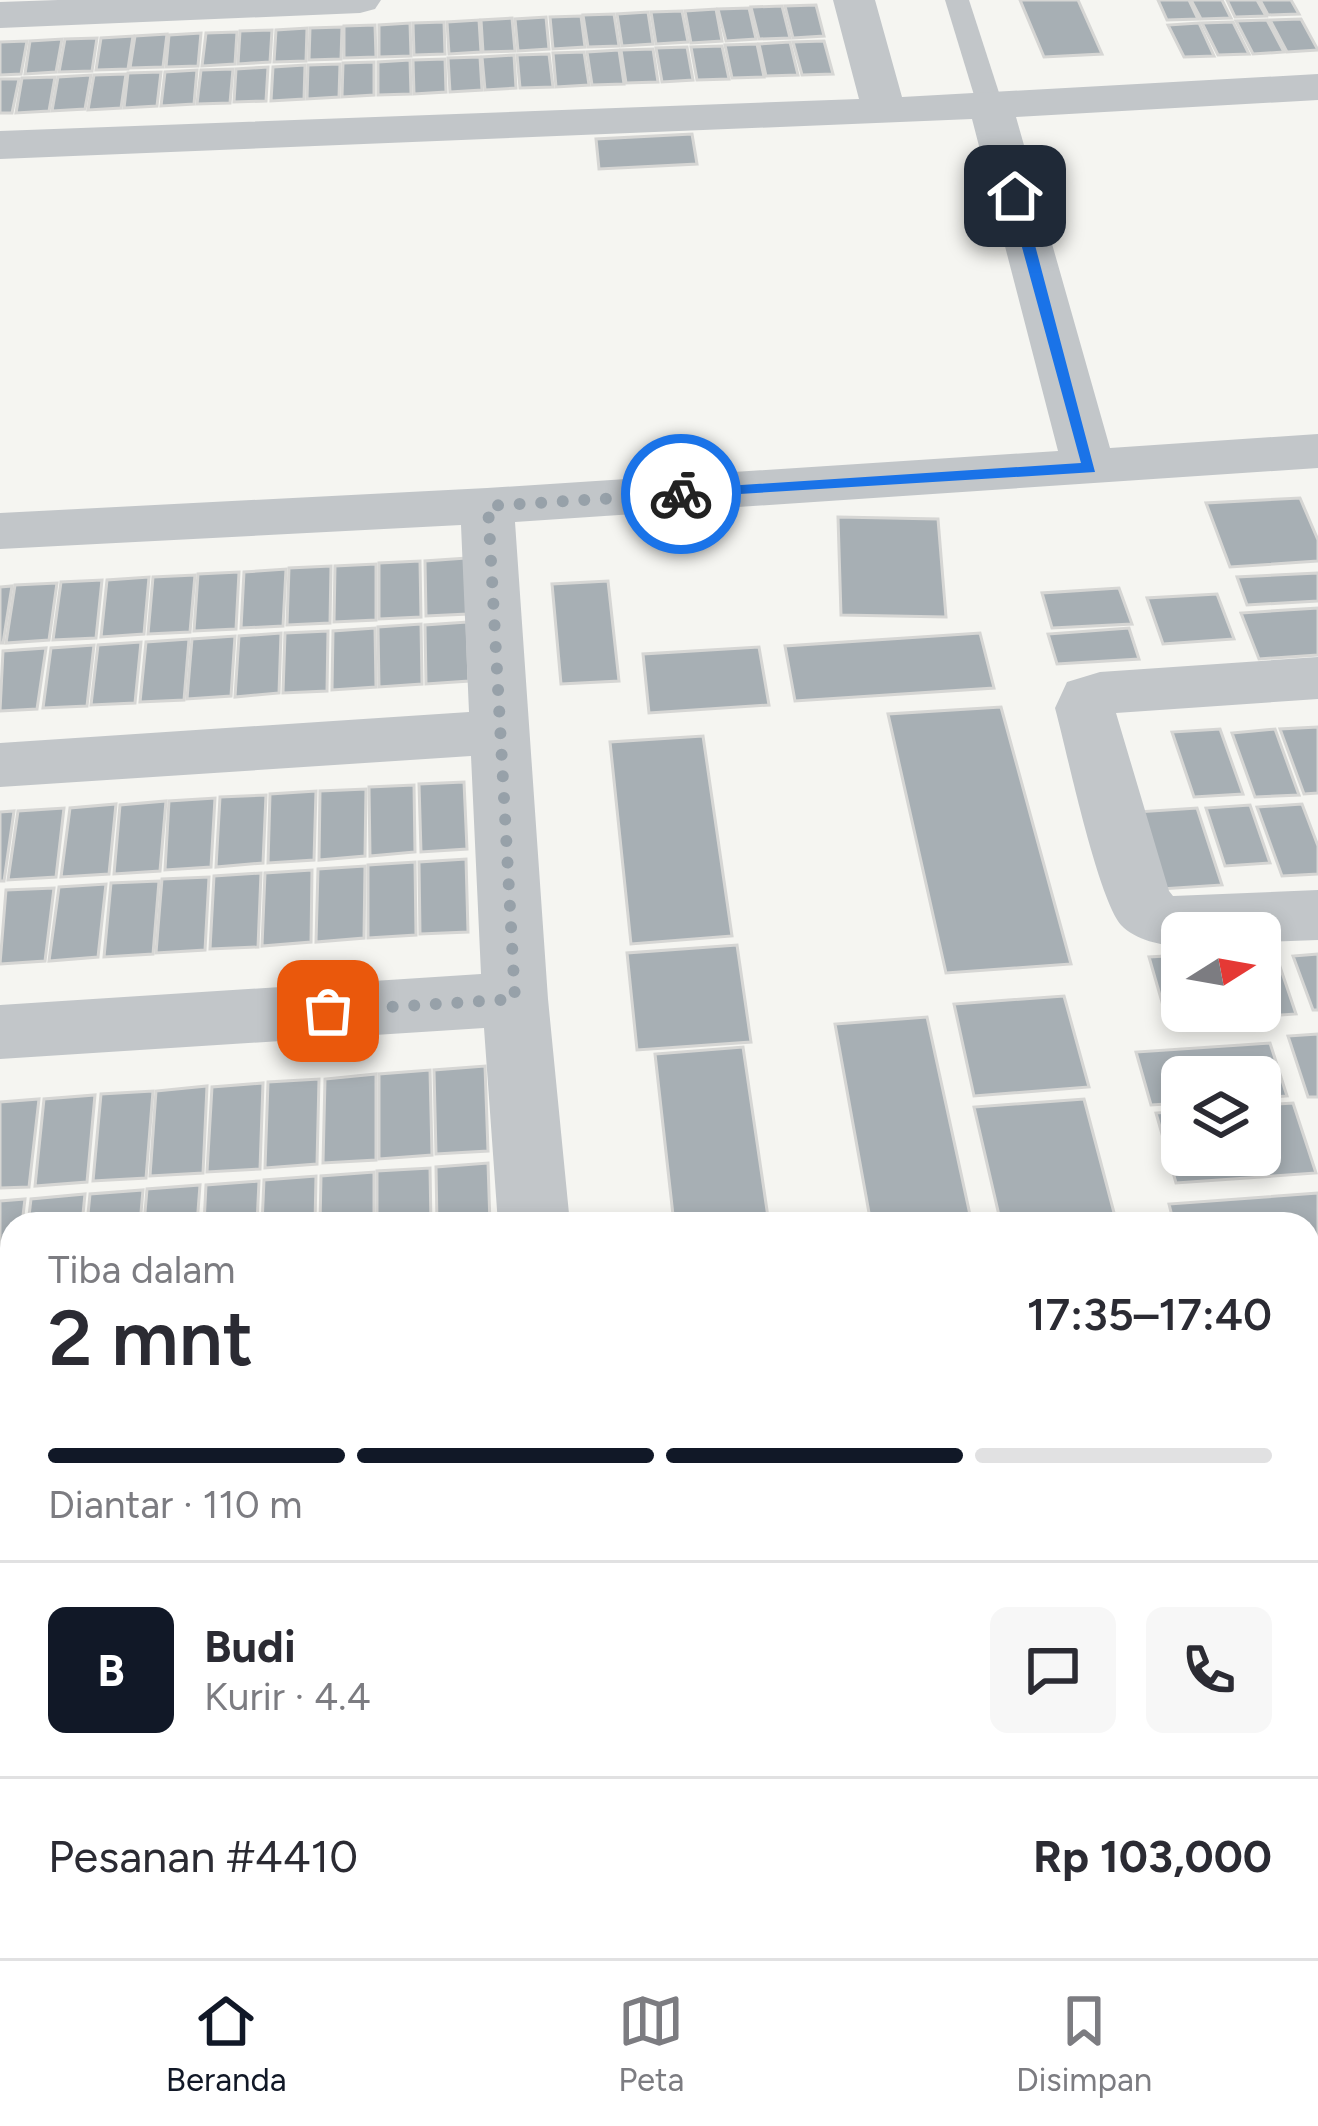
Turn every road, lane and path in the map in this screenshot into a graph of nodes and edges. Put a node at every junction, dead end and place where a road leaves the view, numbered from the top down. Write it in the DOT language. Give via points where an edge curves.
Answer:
graph roads {
  1 [pos="360,0"];
  2 [pos="854,0"];
  3 [pos="957,0"];
  4 [pos="0,14"];
  5 [pos="1318,87"];
  6 [pos="990,105"];
  7 [pos="884,111"];
  8 [pos="0,145"];
  9 [pos="1315,459"];
  10 [pos="1100,467"];
  11 [pos="488,506"];
  12 [pos="0,530"];
  13 [pos="1318,678"];
  14 [pos="500,732"];
  15 [pos="0,764"];
  16 [pos="1318,915"];
  17 [pos="515,999"];
  18 [pos="0,1032"];
  19 [pos="533,1212"];
  1 -- 4 [label="street"];
  2 -- 7 [label="street"];
  3 -- 6 [label="lane"];
  5 -- 6 [label="street"];
  6 -- 7 [label="street"];
  6 -- 10 [label="street"];
  7 -- 8 [label="street"];
  9 -- 10 [label="street"];
  10 -- 11 [label="street"];
  11 -- 12 [label="street"];
  11 -- 14 [label="street"];
  13 -- 16 [label="street" via="1100,693 1085,708 1140,903 1151,914 1168,921"];
  14 -- 15 [label="street"];
  14 -- 17 [label="street"];
  17 -- 18 [label="street"];
  17 -- 19 [label="street"];
}
